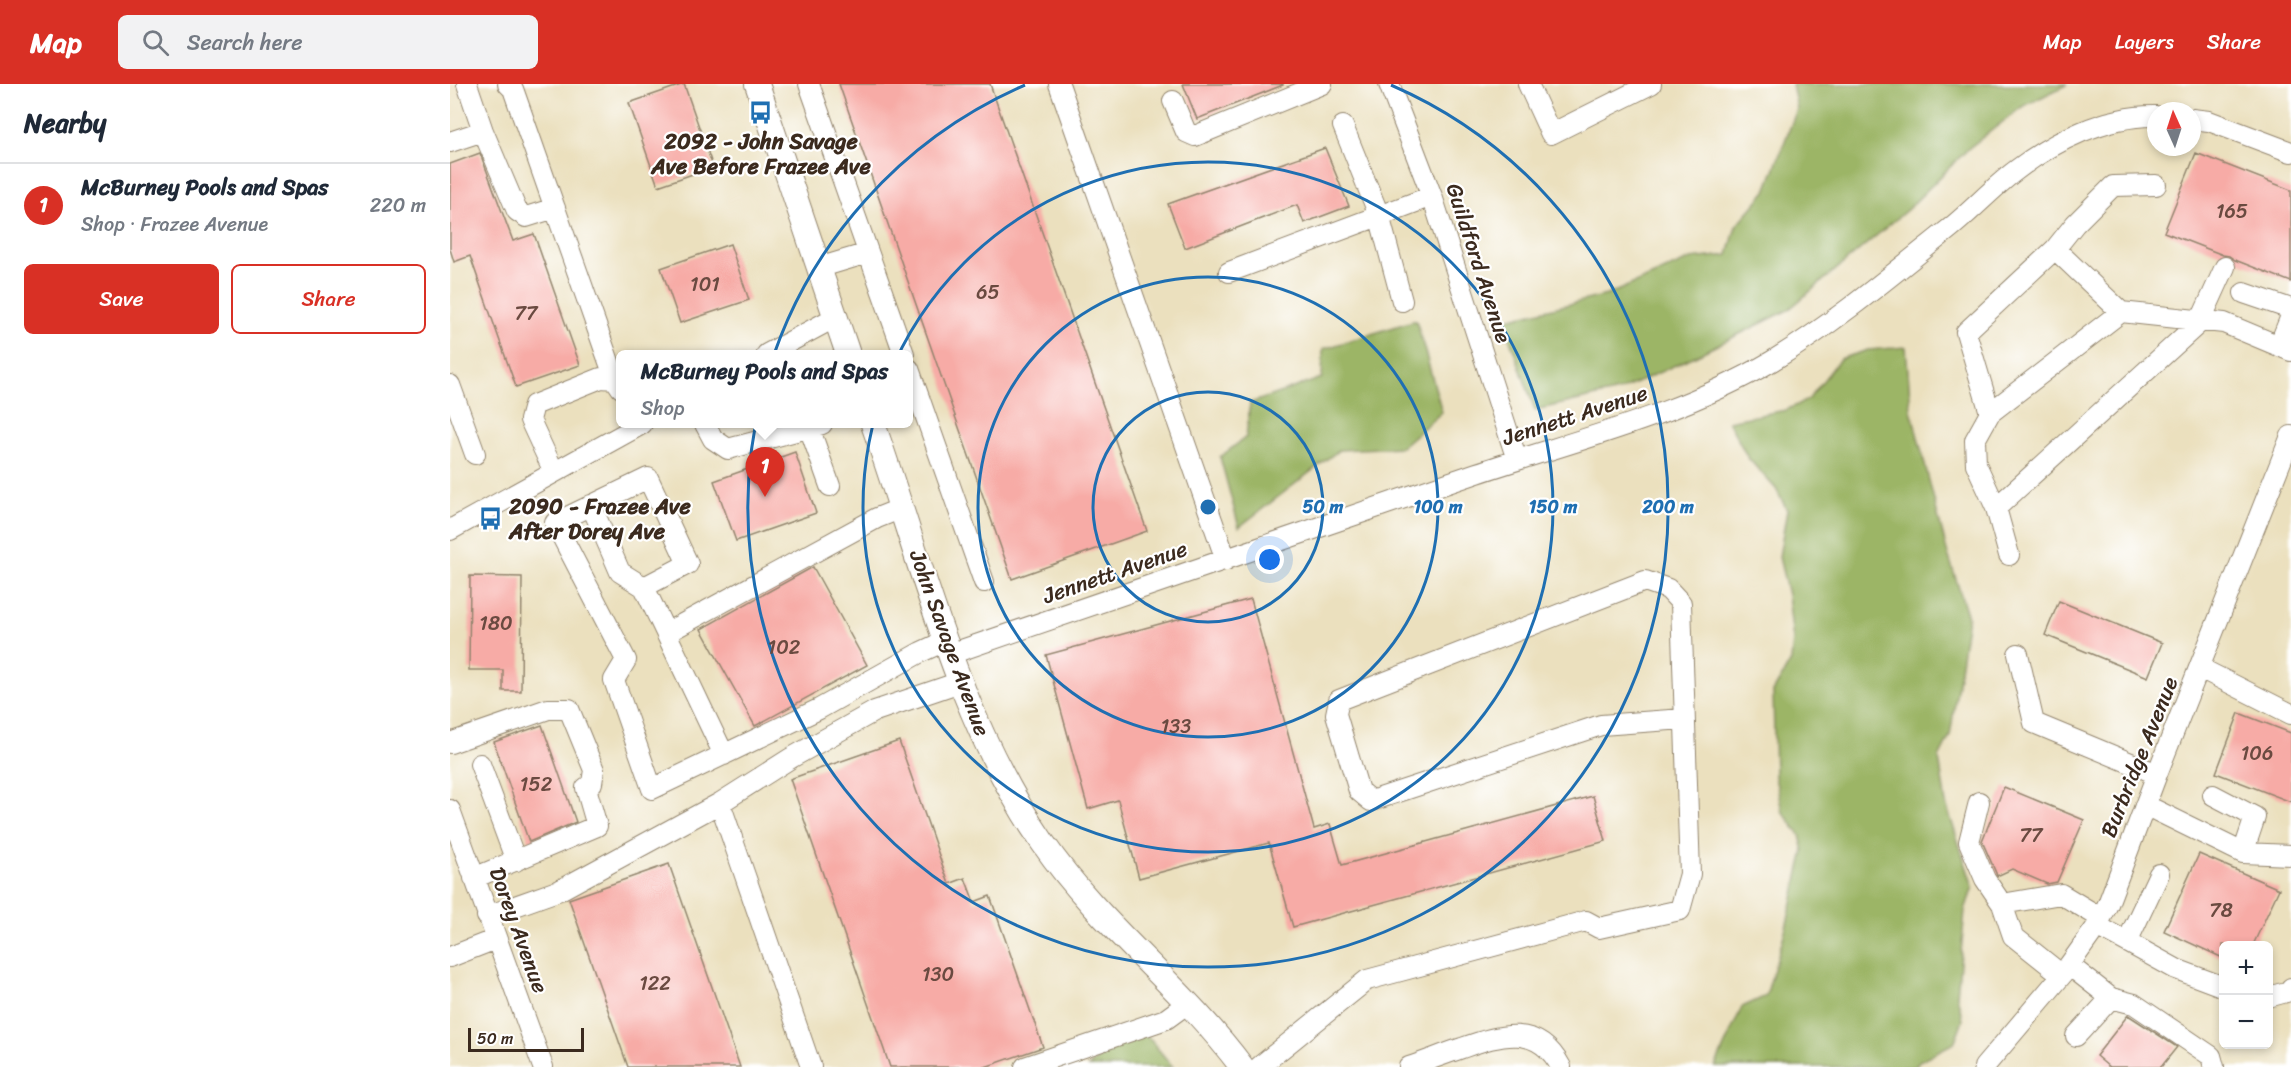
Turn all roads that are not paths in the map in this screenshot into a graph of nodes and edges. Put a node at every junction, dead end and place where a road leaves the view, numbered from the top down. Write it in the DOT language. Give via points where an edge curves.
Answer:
graph roads {
  1 [pos="460,84"];
  2 [pos="467,84"];
  3 [pos="508,84"];
  4 [pos="809,84"];
  5 [pos="1059,84"];
  6 [pos="1322,84"];
  7 [pos="1389,84"];
  8 [pos="1528,84"];
  9 [pos="1651,84"];
  10 [pos="761,85"];
  11 [pos="450,88"];
  12 [pos="1173,101"];
  13 [pos="2147,116"];
  14 [pos="2201,121"];
  15 [pos="1343,126"];
  16 [pos="483,131"];
  17 [pos="450,142"];
  18 [pos="2291,152"];
  19 [pos="2156,185"];
  20 [pos="1432,196"];
  21 [pos="555,208"];
  22 [pos="1379,215"];
  23 [pos="2055,249"];
  24 [pos="868,253"];
  25 [pos="2225,267"];
  26 [pos="818,268"];
  27 [pos="1229,272"];
  28 [pos="2244,292"];
  29 [pos="1402,301"];
  30 [pos="2291,309"];
  31 [pos="2121,312"];
  32 [pos="2291,316"];
  33 [pos="834,318"];
  34 [pos="2200,322"];
  35 [pos="2285,349"];
  36 [pos="774,350"];
  37 [pos="846,350"];
  38 [pos="903,350"];
  39 [pos="616,378"];
  40 [pos="913,380"];
  41 [pos="616,383"];
  42 [pos="450,385"];
  43 [pos="1990,413"];
  44 [pos="634,428"];
  45 [pos="708,428"];
  46 [pos="804,428"];
  47 [pos="816,428"];
  48 [pos="875,428"];
  49 [pos="2290,441"];
  50 [pos="475,454"];
  51 [pos="1517,460"];
  52 [pos="554,472"];
  53 [pos="830,486"];
  54 [pos="591,505"];
  55 [pos="902,508"];
  56 [pos="1996,508"];
  57 [pos="450,530"];
  58 [pos="2009,555"];
  59 [pos="1226,560"];
  60 [pos="984,582"];
  61 [pos="644,586"];
  62 [pos="666,633"];
  63 [pos="948,647"];
  64 [pos="2018,654"];
  65 [pos="2200,668"];
  66 [pos="960,682"];
  67 [pos="2291,714"];
  68 [pos="1684,719"];
  69 [pos="450,743"];
  70 [pos="724,755"];
  71 [pos="480,764"];
  72 [pos="2157,774"];
  73 [pos="2213,795"];
  74 [pos="1979,802"];
  75 [pos="720,803"];
  76 [pos="2145,805"];
  77 [pos="450,810"];
  78 [pos="2243,853"];
  79 [pos="2291,855"];
  80 [pos="516,861"];
  81 [pos="2159,874"];
  82 [pos="474,878"];
  83 [pos="2002,904"];
  84 [pos="488,916"];
  85 [pos="2099,922"];
  86 [pos="496,939"];
  87 [pos="2127,942"];
  88 [pos="450,957"];
  89 [pos="2066,970"];
  90 [pos="2219,985"];
  91 [pos="2291,988"];
  92 [pos="2273,996"];
  93 [pos="2111,998"];
  94 [pos="1188,1003"];
  95 [pos="2076,1036"];
  96 [pos="543,1067"];
  97 [pos="812,1067"];
  98 [pos="1025,1067"];
  99 [pos="1242,1067"];
  100 [pos="1259,1067"];
  101 [pos="1409,1067"];
  102 [pos="1561,1067"];
  103 [pos="1983,1067"];
  104 [pos="2214,1067"];
  1 -- 11 [label="street"];
  2 -- 16 [label="street"];
  3 -- 21 [label="street"];
  4 -- 24 [label="street"];
  5 -- 59 [label="street"];
  6 -- 12 [label="street" via="1195,135 1185,132"];
  7 -- 20 [label="street, Guildford Avenue"];
  8 -- 9 [label="street" via="1551,135"];
  10 -- 26 [label="main road"];
  13 -- 51 [label="street, Jennett Avenue" via="2104,123 2047,148 1861,300 1748,375 1650,417"];
  14 -- 18 [label="street"];
  15 -- 22 [label="street"];
  16 -- 17 [label="street"];
  16 -- 21 [label="street" via="517,211 526,217"];
  19 -- 23 [label="street" via="2113,186"];
  20 -- 22 [label="street"];
  20 -- 51 [label="street, Guildford Avenue"];
  21 -- 39 [label="street"];
  22 -- 27 [label="street"];
  22 -- 29 [label="street"];
  23 -- 31 [label="street"];
  23 -- 43 [label="street" via="1966,332"];
  24 -- 26 [label="street"];
  24 -- 38 [label="street"];
  25 -- 34 [label="street"];
  26 -- 33 [label="main road"];
  28 -- 30 [label="street"];
  31 -- 34 [label="street"];
  31 -- 43 [label="street"];
  32 -- 35 [label="street"];
  33 -- 36 [label="street"];
  33 -- 37 [label="main road"];
  34 -- 35 [label="street" via="2224,323"];
  34 -- 56 [label="street"];
  40 -- 60 [label="street"];
  41 -- 52 [label="street" via="601,378 534,405 530,420"];
  42 -- 50 [label="street"];
  43 -- 56 [label="street" via="1975,440 1976,464"];
  44 -- 52 [label="street"];
  45 -- 46 [label="street" via="713,439 728,449"];
  47 -- 53 [label="street"];
  48 -- 55 [label="main road, John Savage Avenue"];
  49 -- 65 [label="street, Burbridge Avenue"];
  51 -- 59 [label="street, Jennett Avenue"];
  52 -- 57 [label="street"];
  54 -- 61 [label="street" via="620,572"];
  54 -- 61 [label="street" via="648,478 688,564"];
  54 -- 70 [label="street, Jennett Avenue" via="555,523 626,660 614,680 652,789"];
  55 -- 62 [label="street"];
  55 -- 63 [label="main road, John Savage Avenue"];
  56 -- 58 [label="street"];
  59 -- 63 [label="street, Jennett Avenue"];
  61 -- 62 [label="street"];
  62 -- 70 [label="street"];
  63 -- 66 [label="main road, John Savage Avenue"];
  63 -- 70 [label="street, Jennett Avenue" via="921,652 819,709"];
  64 -- 72 [label="street" via="2034,723"];
  65 -- 67 [label="street"];
  65 -- 72 [label="street, Burbridge Avenue"];
  66 -- 75 [label="street" via="874,711"];
  66 -- 94 [label="main road, John Savage Avenue" via="996,764 1043,843 1093,907"];
  68 -- 68 [label="street" via="1681,603 1668,589 1645,581 1340,700 1336,714 1359,791 1371,801 1601,724"];
  68 -- 100 [label="street" via="1690,874 1680,910 1599,928 1586,921 1367,980"];
  69 -- 80 [label="street" via="548,709 569,709 594,770 592,783 586,788 597,826"];
  71 -- 80 [label="street"];
  72 -- 76 [label="street, Burbridge Avenue"];
  73 -- 78 [label="street" via="2255,817"];
  74 -- 83 [label="street" via="1969,842 1985,879"];
  75 -- 84 [label="street" via="560,890"];
  75 -- 97 [label="street"];
  76 -- 78 [label="street"];
  76 -- 85 [label="street, Burbridge Avenue"];
  77 -- 82 [label="street, Dorey Avenue"];
  78 -- 79 [label="street"];
  80 -- 82 [label="street"];
  81 -- 87 [label="street"];
  82 -- 84 [label="street, Dorey Avenue"];
  83 -- 85 [label="street" via="2061,894"];
  83 -- 89 [label="street" via="2013,936"];
  84 -- 86 [label="street, Dorey Avenue"];
  85 -- 87 [label="street"];
  85 -- 89 [label="street, Burbridge Avenue"];
  86 -- 88 [label="street"];
  86 -- 96 [label="street, Dorey Avenue"];
  87 -- 90 [label="street" via="2176,969"];
  89 -- 93 [label="street"];
  89 -- 103 [label="street, Burbridge Avenue"];
  91 -- 92 [label="street"];
  93 -- 95 [label="street"];
  93 -- 104 [label="street" via="2134,1004 2211,1056"];
  94 -- 98 [label="street" via="1166,1019"];
  94 -- 99 [label="main road, John Savage Avenue"];
  101 -- 102 [label="street" via="1495,1036 1518,1035 1553,1052"];
}
